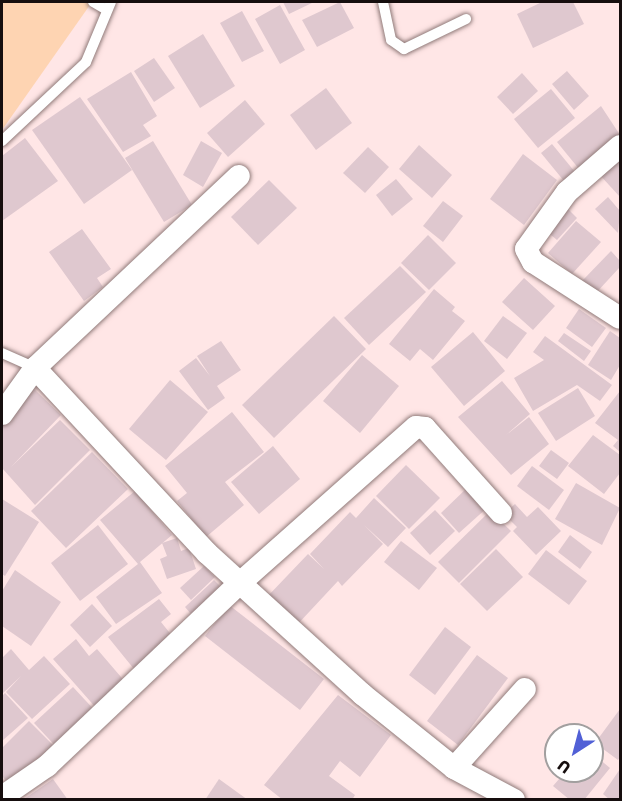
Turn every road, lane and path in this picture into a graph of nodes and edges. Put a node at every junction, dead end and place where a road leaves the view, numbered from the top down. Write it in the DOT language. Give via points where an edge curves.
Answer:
graph roads {
  1 [pos="93,2"];
  2 [pos="383,2"];
  3 [pos="108,5"];
  4 [pos="466,19"];
  5 [pos="2,141"];
  6 [pos="621,146"];
  7 [pos="238,176"];
  8 [pos="621,318"];
  9 [pos="2,353"];
  10 [pos="35,368"];
  11 [pos="2,414"];
  12 [pos="501,513"];
  13 [pos="240,583"];
  14 [pos="525,689"];
  15 [pos="454,768"];
  16 [pos="2,797"];
  17 [pos="514,800"];
  1 -- 3 [label="lane"];
  2 -- 4 [label="lane" via="391,40 404,49"];
  3 -- 5 [label="lane" via="86,62"];
  6 -- 8 [label="street" via="567,192 526,249 533,262"];
  7 -- 10 [label="street"];
  9 -- 10 [label="lane"];
  10 -- 11 [label="street"];
  10 -- 13 [label="street" via="207,553"];
  12 -- 13 [label="street" via="425,428 416,427"];
  13 -- 15 [label="street" via="362,694"];
  13 -- 16 [label="street" via="47,766"];
  14 -- 15 [label="street"];
  15 -- 17 [label="street"];
}
